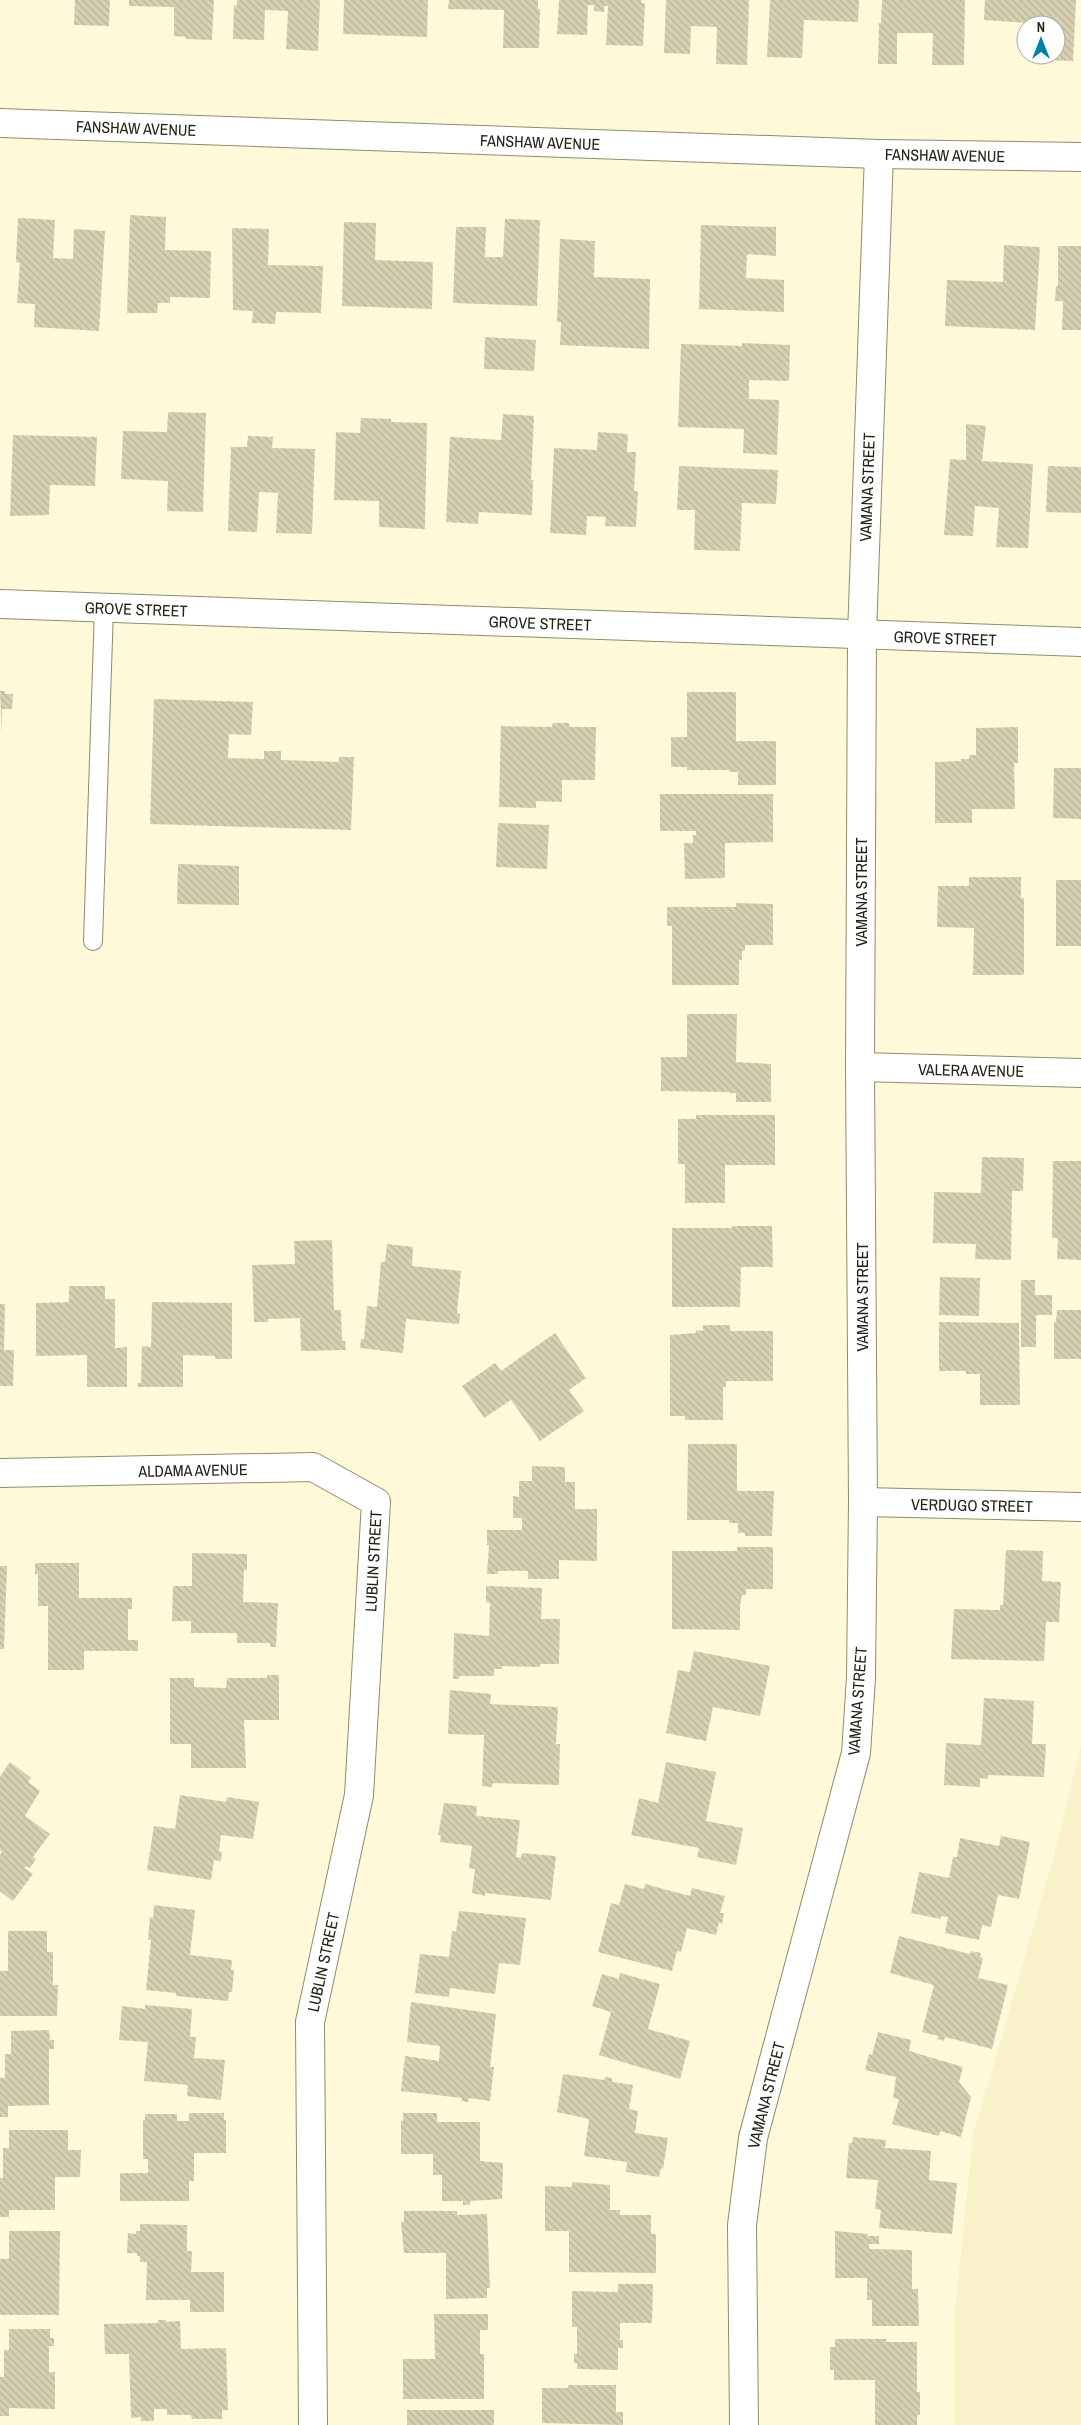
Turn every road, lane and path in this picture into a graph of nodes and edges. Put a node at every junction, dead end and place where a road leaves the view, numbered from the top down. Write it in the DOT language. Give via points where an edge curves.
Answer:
graph roads {
  1 [pos="0,123"];
  2 [pos="879,154"];
  3 [pos="1081,157"];
  4 [pos="0,604"];
  5 [pos="104,608"];
  6 [pos="862,635"];
  7 [pos="1081,642"];
  8 [pos="93,941"];
  9 [pos="860,1067"];
  10 [pos="1081,1073"];
  11 [pos="0,1473"];
  12 [pos="376,1502"];
  13 [pos="863,1502"];
  14 [pos="1081,1507"];
  15 [pos="313,2425"];
  16 [pos="744,2425"];
  1 -- 2 [label="street, FANSHAW AVENUE"];
  2 -- 3 [label="street, FANSHAW AVENUE"];
  2 -- 6 [label="street, VAMANA STREET"];
  4 -- 5 [label="street, GROVE STREET"];
  5 -- 6 [label="street, GROVE STREET"];
  5 -- 8 [label="lane"];
  6 -- 7 [label="street, GROVE STREET"];
  6 -- 9 [label="street, VAMANA STREET"];
  9 -- 10 [label="street, VALERA AVENUE"];
  9 -- 13 [label="street, VAMANA STREET"];
  11 -- 12 [label="street, ALDAMA AVENUE" via="313,1467"];
  12 -- 15 [label="street, LUBLIN STREET" via="359,1795 310,2022"];
  13 -- 14 [label="street, VERDUGO STREET"];
  13 -- 16 [label="street, VAMANA STREET" via="861,1678 856,1753 753,2138 742,2225"];
}
